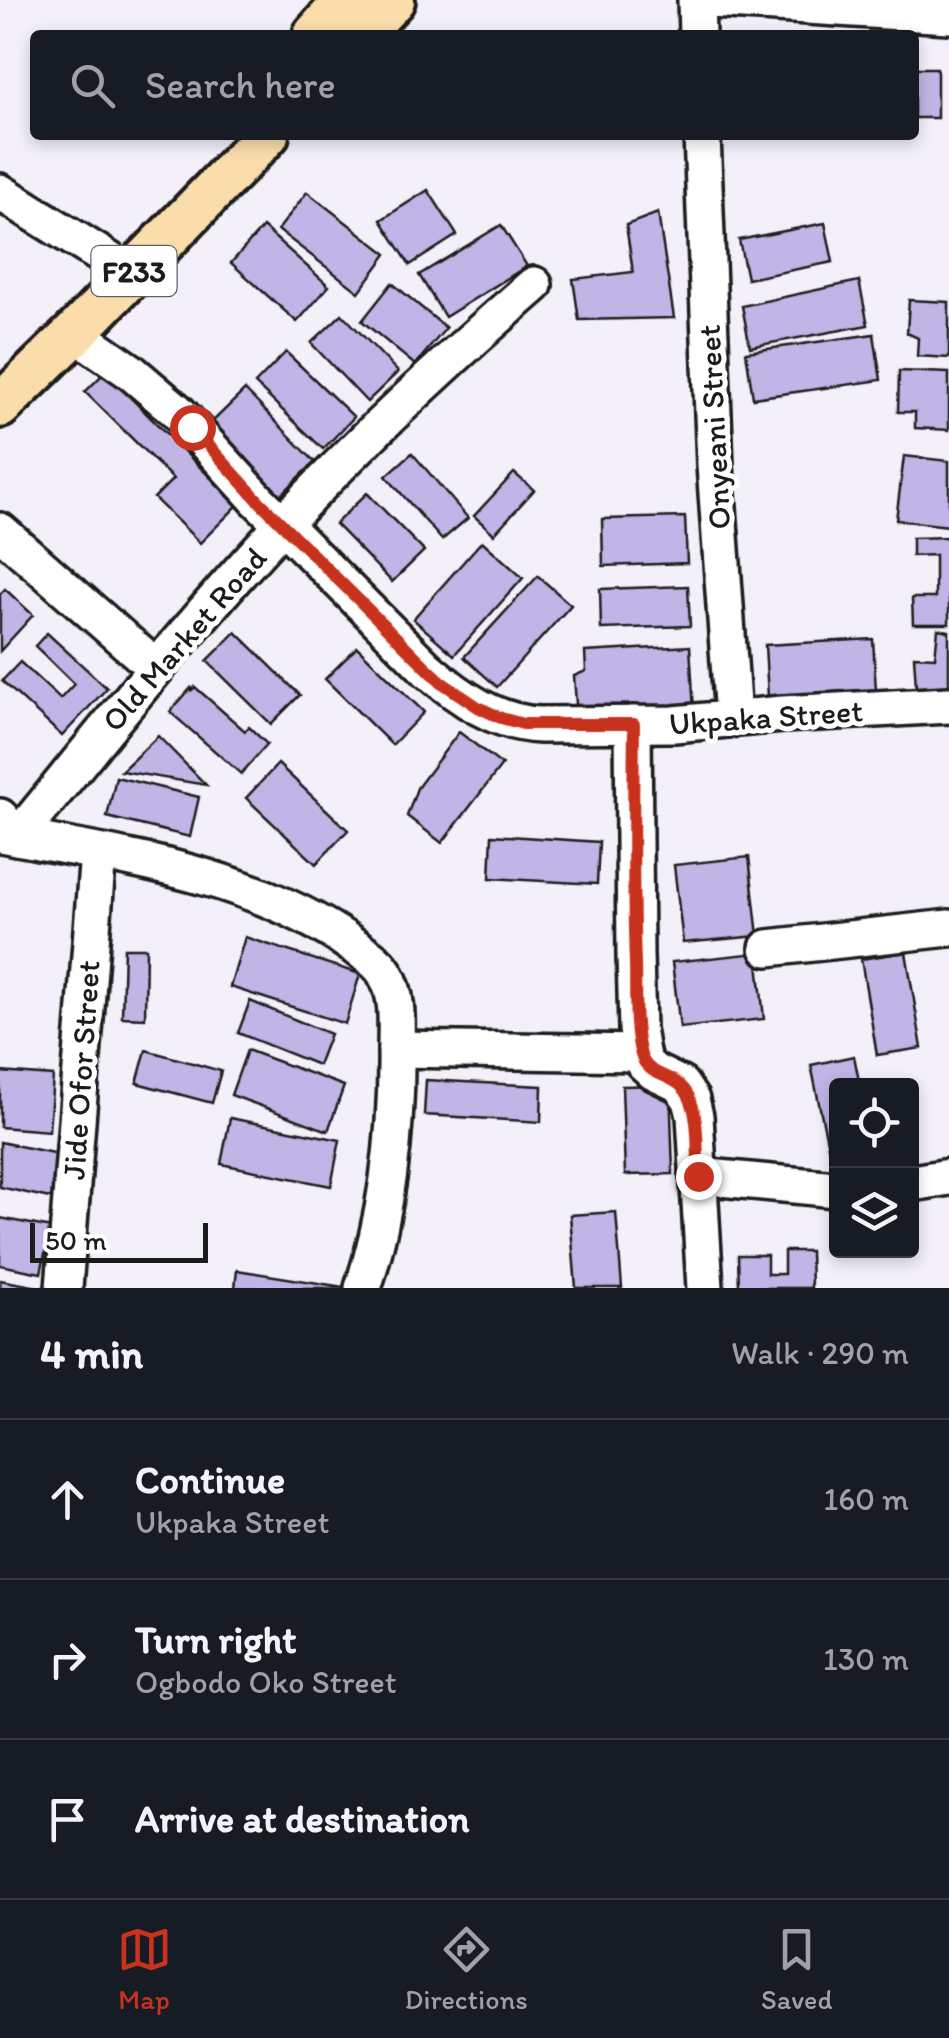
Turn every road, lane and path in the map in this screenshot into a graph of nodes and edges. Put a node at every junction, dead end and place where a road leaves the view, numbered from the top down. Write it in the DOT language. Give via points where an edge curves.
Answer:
graph roads {
  1 [pos="346,0"];
  2 [pos="393,0"];
  3 [pos="696,0"];
  4 [pos="710,0"];
  5 [pos="949,15"];
  6 [pos="319,30"];
  7 [pos="365,30"];
  8 [pos="698,30"];
  9 [pos="223,140"];
  10 [pos="261,140"];
  11 [pos="702,140"];
  12 [pos="0,192"];
  13 [pos="117,270"];
  14 [pos="534,285"];
  15 [pos="75,333"];
  16 [pos="0,371"];
  17 [pos="0,406"];
  18 [pos="283,524"];
  19 [pos="0,531"];
  20 [pos="156,668"];
  21 [pos="949,705"];
  22 [pos="733,718"];
  23 [pos="634,724"];
  24 [pos="6,829"];
  25 [pos="98,853"];
  26 [pos="949,928"];
  27 [pos="768,948"];
  28 [pos="396,1049"];
  29 [pos="640,1053"];
  30 [pos="698,1176"];
  31 [pos="949,1177"];
  32 [pos="919,1182"];
  33 [pos="829,1187"];
  34 [pos="64,1288"];
  35 [pos="363,1288"];
  36 [pos="704,1288"];
  1 -- 6 [label="main road"];
  2 -- 7 [label="main road"];
  3 -- 8 [label="street"];
  4 -- 5 [label="street"];
  9 -- 13 [label="main road, F233"];
  10 -- 13 [label="main road, F233"];
  11 -- 22 [label="street, Onyeani Street"];
  12 -- 13 [label="street"];
  13 -- 15 [label="main road, F233"];
  13 -- 16 [label="main road, F233"];
  14 -- 18 [label="street, Old Market Road"];
  15 -- 17 [label="main road, F233"];
  15 -- 18 [label="street, Ukpaka Street" via="166,401"];
  18 -- 20 [label="street, Old Market Road"];
  18 -- 23 [label="street, Ukpaka Street" via="428,669 478,707 523,724"];
  19 -- 20 [label="street"];
  20 -- 24 [label="street, Old Market Road"];
  21 -- 22 [label="street, Ukpaka Street"];
  22 -- 23 [label="street, Ukpaka Street"];
  23 -- 29 [label="street"];
  24 -- 25 [label="street"];
  25 -- 28 [label="street" via="246,890 340,936 386,972 396,1001"];
  25 -- 34 [label="street, Jide Ofor Street"];
  26 -- 27 [label="street"];
  28 -- 29 [label="street"];
  28 -- 35 [label="street" via="390,1164"];
  29 -- 30 [label="street" via="691,1100"];
  30 -- 33 [label="street"];
  30 -- 36 [label="street"];
  31 -- 32 [label="street"];
}
